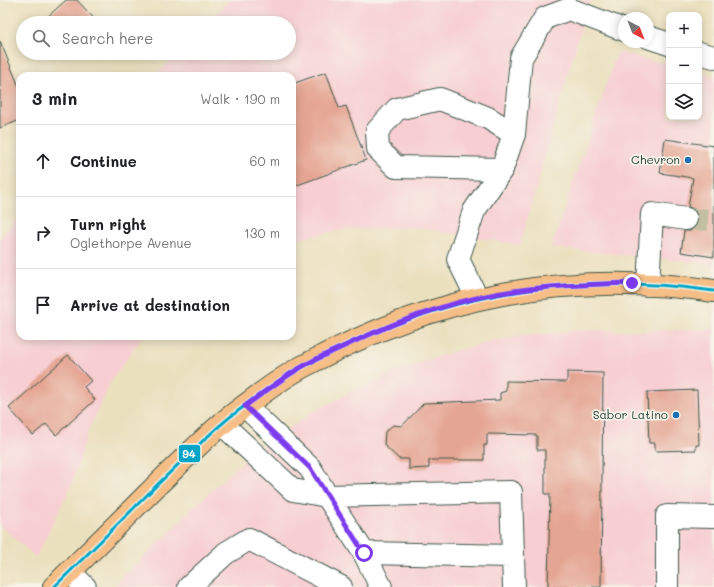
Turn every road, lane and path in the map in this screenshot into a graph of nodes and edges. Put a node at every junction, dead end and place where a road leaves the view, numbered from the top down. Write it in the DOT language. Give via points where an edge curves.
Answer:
graph roads {
  1 [pos="618,28"];
  2 [pos="654,39"];
  3 [pos="666,43"];
  4 [pos="702,53"];
  5 [pos="714,57"];
  6 [pos="514,134"];
  7 [pos="502,169"];
  8 [pos="686,219"];
  9 [pos="648,285"];
  10 [pos="714,291"];
  11 [pos="477,298"];
  12 [pos="245,406"];
  13 [pos="222,424"];
  14 [pos="327,496"];
  15 [pos="714,518"];
  16 [pos="364,553"];
  17 [pos="513,556"];
  18 [pos="70,572"];
  19 [pos="195,585"];
  20 [pos="54,587"];
  21 [pos="85,587"];
  22 [pos="341,587"];
  23 [pos="381,587"];
  24 [pos="514,587"];
  25 [pos="668,587"];
  1 -- 6 [label="lane" via="569,8 545,18 521,58"];
  2 -- 3 [label="lane"];
  4 -- 5 [label="lane"];
  6 -- 7 [label="lane"];
  6 -- 7 [label="lane" via="488,118 440,99 397,109 377,131 378,149 396,167"];
  7 -- 11 [label="lane" via="474,212 458,259"];
  8 -- 9 [label="lane" via="652,214"];
  9 -- 10 [label="main road"];
  9 -- 11 [label="main road" via="574,284"];
  11 -- 12 [label="main road" via="389,325 334,350 300,368"];
  12 -- 13 [label="main road"];
  12 -- 14 [label="lane" via="310,468"];
  13 -- 14 [label="lane" via="293,490"];
  13 -- 18 [label="main road"];
  14 -- 16 [label="lane"];
  14 -- 17 [label="lane" via="511,492"];
  15 -- 25 [label="lane" via="667,516"];
  16 -- 17 [label="lane"];
  16 -- 23 [label="lane"];
  17 -- 24 [label="lane"];
  18 -- 20 [label="main road"];
  18 -- 21 [label="lane"];
  19 -- 22 [label="lane" via="226,553 249,539"];
}
